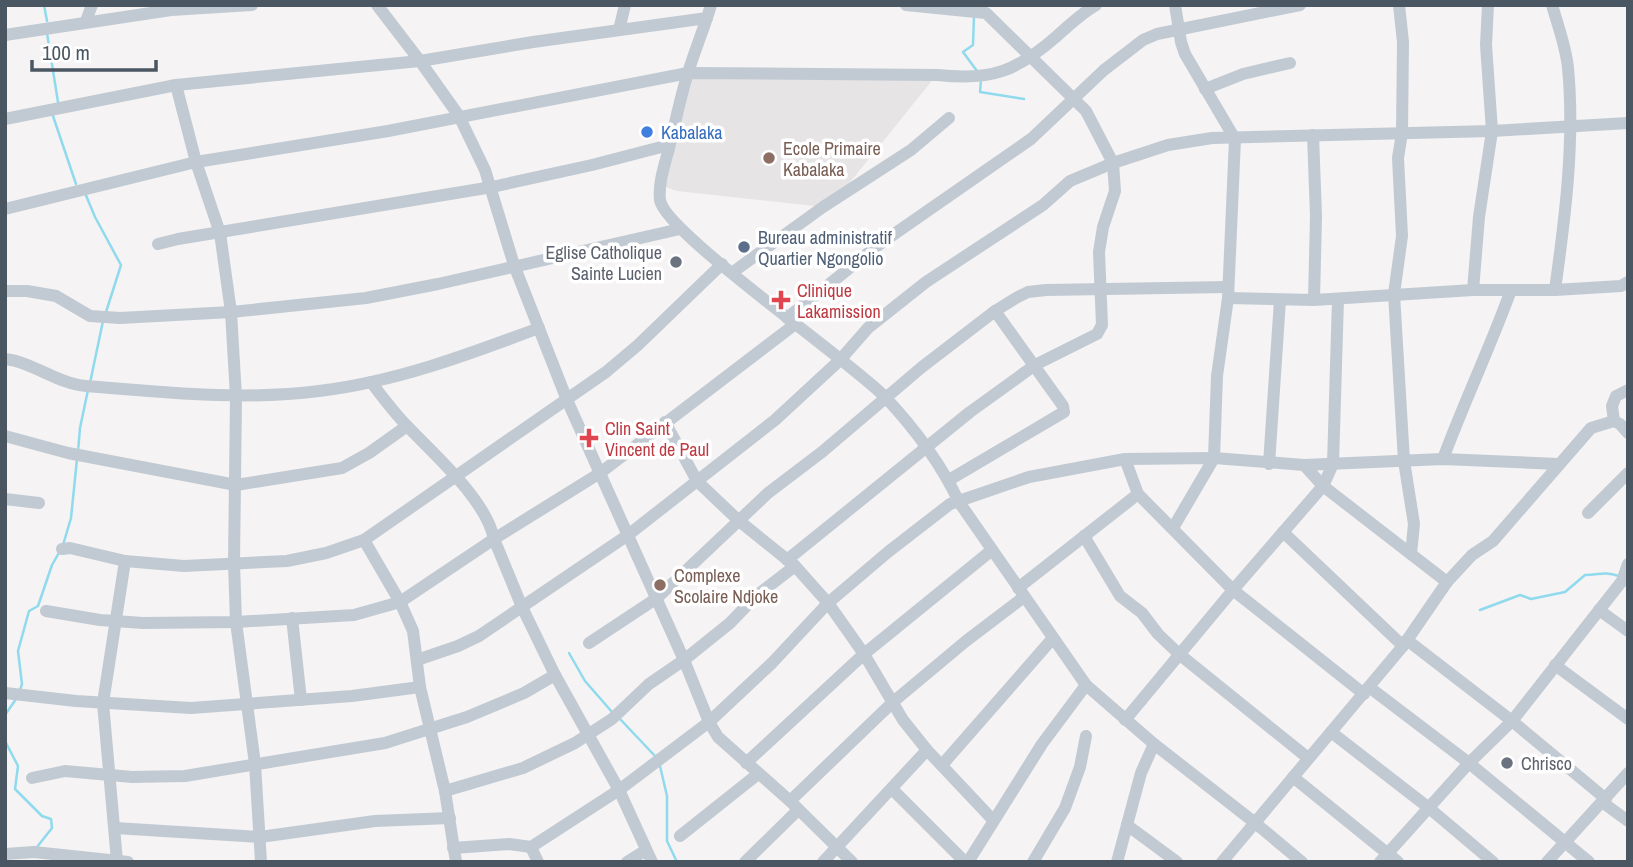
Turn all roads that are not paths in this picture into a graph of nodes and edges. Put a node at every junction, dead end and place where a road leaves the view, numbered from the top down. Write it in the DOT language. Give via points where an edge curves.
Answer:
graph roads {
  1 [pos="92,5"];
  2 [pos="252,5"];
  3 [pos="377,5"];
  4 [pos="625,5"];
  5 [pos="906,5"];
  6 [pos="1096,5"];
  7 [pos="1175,5"];
  8 [pos="1300,5"];
  9 [pos="1399,5"];
  10 [pos="1488,5"];
  11 [pos="1552,5"];
  12 [pos="982,10"];
  13 [pos="709,12"];
  14 [pos="86,21"];
  15 [pos="619,30"];
  16 [pos="1178,30"];
  17 [pos="5,35"];
  18 [pos="1032,58"];
  19 [pos="421,61"];
  20 [pos="1290,63"];
  21 [pos="688,73"];
  22 [pos="176,85"];
  23 [pos="1205,89"];
  24 [pos="1074,97"];
  25 [pos="459,116"];
  26 [pos="949,118"];
  27 [pos="5,119"];
  28 [pos="1628,123"];
  29 [pos="1569,127"];
  30 [pos="1492,131"];
  31 [pos="1402,133"];
  32 [pos="1313,135"];
  33 [pos="1235,139"];
  34 [pos="670,145"];
  35 [pos="196,162"];
  36 [pos="1113,163"];
  37 [pos="492,187"];
  38 [pos="5,209"];
  39 [pos="680,229"];
  40 [pos="220,233"];
  41 [pos="158,244"];
  42 [pos="722,264"];
  43 [pos="514,265"];
  44 [pos="733,272"];
  45 [pos="1627,285"];
  46 [pos="1473,290"];
  47 [pos="1511,290"];
  48 [pos="1555,290"];
  49 [pos="5,291"];
  50 [pos="1099,291"];
  51 [pos="1228,292"];
  52 [pos="1394,294"];
  53 [pos="1338,299"];
  54 [pos="1280,300"];
  55 [pos="1314,300"];
  56 [pos="995,311"];
  57 [pos="231,312"];
  58 [pos="791,321"];
  59 [pos="539,328"];
  60 [pos="5,359"];
  61 [pos="840,360"];
  62 [pos="1035,365"];
  63 [pos="371,382"];
  64 [pos="1628,390"];
  65 [pos="236,397"];
  66 [pos="885,397"];
  67 [pos="567,400"];
  68 [pos="1614,421"];
  69 [pos="665,422"];
  70 [pos="407,426"];
  71 [pos="1628,433"];
  72 [pos="5,436"];
  73 [pos="927,447"];
  74 [pos="1214,458"];
  75 [pos="1125,459"];
  76 [pos="1443,459"];
  77 [pos="1404,461"];
  78 [pos="1269,464"];
  79 [pos="1333,464"];
  80 [pos="1559,464"];
  81 [pos="1304,465"];
  82 [pos="600,473"];
  83 [pos="1628,473"];
  84 [pos="457,477"];
  85 [pos="949,480"];
  86 [pos="696,481"];
  87 [pos="236,485"];
  88 [pos="1324,486"];
  89 [pos="1138,495"];
  90 [pos="5,499"];
  91 [pos="959,502"];
  92 [pos="39,503"];
  93 [pos="1588,513"];
  94 [pos="738,520"];
  95 [pos="1173,528"];
  96 [pos="1283,532"];
  97 [pos="628,535"];
  98 [pos="1084,536"];
  99 [pos="494,539"];
  100 [pos="364,541"];
  101 [pos="62,548"];
  102 [pos="992,550"];
  103 [pos="1411,554"];
  104 [pos="125,561"];
  105 [pos="234,563"];
  106 [pos="791,563"];
  107 [pos="1625,577"];
  108 [pos="1447,582"];
  109 [pos="1233,590"];
  110 [pos="1021,592"];
  111 [pos="657,598"];
  112 [pos="400,602"];
  113 [pos="828,603"];
  114 [pos="522,607"];
  115 [pos="1599,610"];
  116 [pos="46,611"];
  117 [pos="292,618"];
  118 [pos="115,621"];
  119 [pos="236,622"];
  120 [pos="1628,631"];
  121 [pos="1053,638"];
  122 [pos="589,643"];
  123 [pos="1405,643"];
  124 [pos="864,654"];
  125 [pos="1180,654"];
  126 [pos="417,660"];
  127 [pos="684,660"];
  128 [pos="1555,665"];
  129 [pos="555,675"];
  130 [pos="1086,685"];
  131 [pos="420,687"];
  132 [pos="1366,690"];
  133 [pos="15,693"];
  134 [pos="301,699"];
  135 [pos="893,702"];
  136 [pos="103,703"];
  137 [pos="247,703"];
  138 [pos="1628,719"];
  139 [pos="1125,720"];
  140 [pos="1512,721"];
  141 [pos="709,722"];
  142 [pos="431,729"];
  143 [pos="1331,732"];
  144 [pos="588,734"];
  145 [pos="1086,736"];
  146 [pos="1154,744"];
  147 [pos="928,750"];
  148 [pos="1308,758"];
  149 [pos="746,763"];
  150 [pos="1469,763"];
  151 [pos="255,764"];
  152 [pos="942,765"];
  153 [pos="1628,773"];
  154 [pos="758,774"];
  155 [pos="109,776"];
  156 [pos="1293,777"];
  157 [pos="32,778"];
  158 [pos="892,789"];
  159 [pos="445,790"];
  160 [pos="619,790"];
  161 [pos="1604,800"];
  162 [pos="794,805"];
  163 [pos="1429,808"];
  164 [pos="450,818"];
  165 [pos="993,820"];
  166 [pos="1628,821"];
  167 [pos="1255,822"];
  168 [pos="1127,825"];
  169 [pos="115,828"];
  170 [pos="680,836"];
  171 [pos="260,837"];
  172 [pos="1565,843"];
  173 [pos="531,847"];
  174 [pos="836,847"];
  175 [pos="453,848"];
  176 [pos="5,854"];
  177 [pos="649,856"];
  178 [pos="1389,859"];
  179 [pos="122,861"];
  180 [pos="261,862"];
  181 [pos="456,862"];
  182 [pos="538,862"];
  183 [pos="627,862"];
  184 [pos="745,862"];
  185 [pos="823,862"];
  186 [pos="852,862"];
  187 [pos="966,862"];
  188 [pos="1033,862"];
  189 [pos="1116,862"];
  190 [pos="1177,862"];
  191 [pos="1222,862"];
  192 [pos="1301,862"];
  193 [pos="1493,862"];
  194 [pos="1547,862"];
  195 [pos="1589,862"];
  1 -- 14 [label="street"];
  2 -- 14 [label="street"];
  3 -- 19 [label="street"];
  4 -- 15 [label="street"];
  5 -- 12 [label="street"];
  6 -- 18 [label="street"];
  7 -- 16 [label="street"];
  8 -- 16 [label="street"];
  9 -- 31 [label="street"];
  10 -- 30 [label="street"];
  11 -- 29 [label="street" via="1568,69"];
  12 -- 18 [label="street"];
  13 -- 15 [label="street"];
  13 -- 21 [label="street"];
  14 -- 17 [label="street"];
  15 -- 19 [label="street"];
  16 -- 23 [label="street" via="1185,54"];
  16 -- 24 [label="street" via="1143,40"];
  18 -- 21 [label="street" via="1009,69 964,78"];
  18 -- 24 [label="street"];
  19 -- 22 [label="street"];
  19 -- 25 [label="street"];
  20 -- 23 [label="street"];
  21 -- 25 [label="street"];
  21 -- 34 [label="street"];
  22 -- 27 [label="street"];
  22 -- 35 [label="street"];
  23 -- 33 [label="street"];
  24 -- 36 [label="street"];
  24 -- 58 [label="street" via="1031,139 877,246"];
  25 -- 35 [label="street"];
  25 -- 37 [label="street"];
  26 -- 44 [label="street" via="911,150"];
  28 -- 29 [label="street"];
  29 -- 30 [label="street"];
  29 -- 48 [label="street"];
  30 -- 31 [label="street"];
  30 -- 46 [label="street"];
  31 -- 32 [label="street"];
  31 -- 52 [label="street" via="1398,158 1402,236"];
  32 -- 33 [label="street"];
  32 -- 55 [label="street"];
  33 -- 36 [label="street" via="1185,141"];
  33 -- 51 [label="street"];
  34 -- 37 [label="street"];
  34 -- 39 [label="street" via="660,201"];
  35 -- 38 [label="street"];
  35 -- 40 [label="street"];
  36 -- 50 [label="street" via="1115,191 1103,227"];
  36 -- 61 [label="street" via="1070,181 1043,205 926,282 868,328"];
  37 -- 40 [label="street"];
  37 -- 43 [label="street"];
  39 -- 42 [label="street"];
  39 -- 43 [label="street"];
  40 -- 41 [label="street"];
  40 -- 57 [label="street"];
  42 -- 44 [label="street"];
  42 -- 67 [label="street" via="638,345"];
  43 -- 57 [label="street" via="366,298"];
  43 -- 59 [label="street"];
  44 -- 58 [label="street"];
  45 -- 48 [label="street"];
  46 -- 47 [label="street"];
  46 -- 52 [label="street"];
  47 -- 48 [label="street"];
  47 -- 76 [label="street"];
  49 -- 57 [label="street" via="46,293 81,312 105,317"];
  50 -- 51 [label="street"];
  50 -- 56 [label="street" via="1028,292"];
  50 -- 62 [label="street" via="1100,331"];
  51 -- 54 [label="street"];
  51 -- 74 [label="street" via="1217,376"];
  52 -- 53 [label="street"];
  52 -- 77 [label="street"];
  53 -- 55 [label="street"];
  53 -- 79 [label="street"];
  54 -- 55 [label="street"];
  54 -- 78 [label="street"];
  56 -- 62 [label="street"];
  56 -- 66 [label="street"];
  57 -- 65 [label="street"];
  58 -- 61 [label="street"];
  58 -- 69 [label="street" via="733,374"];
  59 -- 63 [label="street" via="467,355"];
  59 -- 67 [label="street"];
  60 -- 65 [label="street" via="89,386"];
  61 -- 66 [label="street"];
  61 -- 86 [label="street" via="775,420"];
  62 -- 73 [label="street"];
  62 -- 85 [label="street" via="1064,412"];
  63 -- 65 [label="street"];
  63 -- 70 [label="street"];
  64 -- 68 [label="street" via="1616,396"];
  65 -- 87 [label="street"];
  66 -- 73 [label="street"];
  66 -- 94 [label="street"];
  67 -- 82 [label="street"];
  67 -- 84 [label="street"];
  68 -- 71 [label="street"];
  68 -- 80 [label="street" via="1591,428"];
  69 -- 82 [label="street"];
  69 -- 86 [label="street"];
  70 -- 84 [label="street"];
  70 -- 87 [label="street" via="342,468"];
  72 -- 87 [label="street" via="77,455"];
  73 -- 85 [label="street"];
  73 -- 106 [label="street"];
  74 -- 75 [label="street"];
  74 -- 78 [label="street"];
  74 -- 95 [label="street"];
  75 -- 89 [label="street"];
  75 -- 91 [label="street" via="1030,477"];
  76 -- 77 [label="street"];
  76 -- 80 [label="street"];
  77 -- 79 [label="street"];
  77 -- 103 [label="street" via="1415,524"];
  78 -- 81 [label="street"];
  79 -- 81 [label="street"];
  79 -- 88 [label="street"];
  80 -- 108 [label="street" via="1493,541 1472,555"];
  81 -- 88 [label="street"];
  82 -- 97 [label="street"];
  82 -- 99 [label="street"];
  83 -- 93 [label="street"];
  84 -- 99 [label="street" via="485,516"];
  84 -- 100 [label="street"];
  85 -- 91 [label="street"];
  86 -- 94 [label="street"];
  86 -- 97 [label="street"];
  87 -- 105 [label="street"];
  88 -- 96 [label="street"];
  88 -- 103 [label="street"];
  89 -- 95 [label="street"];
  89 -- 98 [label="street"];
  90 -- 92 [label="street"];
  91 -- 102 [label="street"];
  91 -- 113 [label="street" via="943,508"];
  94 -- 106 [label="street"];
  94 -- 111 [label="street"];
  95 -- 109 [label="street"];
  96 -- 109 [label="street"];
  96 -- 123 [label="street"];
  97 -- 111 [label="street"];
  97 -- 114 [label="street"];
  98 -- 110 [label="street"];
  98 -- 125 [label="street" via="1120,596"];
  99 -- 112 [label="street"];
  99 -- 114 [label="street"];
  100 -- 105 [label="street" via="305,559"];
  100 -- 112 [label="street"];
  101 -- 104 [label="street"];
  102 -- 110 [label="street"];
  102 -- 124 [label="street"];
  103 -- 108 [label="street"];
  104 -- 105 [label="street" via="184,566"];
  104 -- 118 [label="street"];
  105 -- 119 [label="street"];
  106 -- 113 [label="street"];
  106 -- 127 [label="street"];
  107 -- 115 [label="street"];
  108 -- 123 [label="street"];
  109 -- 125 [label="street"];
  109 -- 132 [label="street"];
  110 -- 121 [label="street"];
  110 -- 135 [label="street"];
  111 -- 122 [label="street"];
  111 -- 127 [label="street"];
  112 -- 117 [label="street" via="354,615"];
  112 -- 126 [label="street" via="413,631"];
  113 -- 124 [label="street"];
  113 -- 141 [label="street"];
  114 -- 126 [label="street" via="479,636"];
  114 -- 129 [label="street"];
  115 -- 120 [label="street"];
  115 -- 128 [label="street"];
  116 -- 118 [label="street"];
  117 -- 119 [label="street"];
  117 -- 134 [label="street"];
  118 -- 119 [label="street"];
  118 -- 136 [label="street"];
  119 -- 137 [label="street"];
  121 -- 130 [label="street"];
  121 -- 152 [label="street"];
  123 -- 132 [label="street"];
  123 -- 140 [label="street"];
  124 -- 135 [label="street"];
  124 -- 149 [label="street"];
  125 -- 139 [label="street"];
  125 -- 148 [label="street"];
  126 -- 131 [label="street"];
  127 -- 141 [label="street"];
  127 -- 144 [label="street"];
  128 -- 138 [label="street"];
  128 -- 140 [label="street"];
  129 -- 142 [label="street" via="524,693"];
  129 -- 144 [label="street"];
  130 -- 139 [label="street"];
  130 -- 165 [label="street"];
  131 -- 134 [label="street"];
  131 -- 142 [label="street"];
  132 -- 143 [label="street"];
  132 -- 150 [label="street"];
  133 -- 136 [label="street"];
  134 -- 137 [label="street"];
  135 -- 147 [label="street"];
  135 -- 162 [label="street"];
  136 -- 137 [label="street" via="191,708"];
  136 -- 155 [label="street"];
  137 -- 151 [label="street"];
  139 -- 146 [label="street"];
  140 -- 150 [label="street"];
  140 -- 161 [label="street"];
  141 -- 149 [label="street"];
  141 -- 160 [label="street"];
  142 -- 151 [label="street" via="385,743"];
  142 -- 159 [label="street"];
  143 -- 148 [label="street"];
  143 -- 163 [label="street"];
  144 -- 159 [label="street" via="523,768"];
  144 -- 160 [label="street"];
  145 -- 188 [label="street" via="1065,808"];
  146 -- 167 [label="street"];
  146 -- 168 [label="street"];
  147 -- 152 [label="street"];
  147 -- 158 [label="street"];
  148 -- 156 [label="street"];
  149 -- 154 [label="street"];
  150 -- 163 [label="street"];
  150 -- 172 [label="street"];
  151 -- 155 [label="street" via="185,776"];
  151 -- 171 [label="street"];
  152 -- 165 [label="street"];
  153 -- 161 [label="street"];
  154 -- 162 [label="street"];
  154 -- 170 [label="street"];
  155 -- 157 [label="street" via="65,771"];
  155 -- 169 [label="street"];
  156 -- 167 [label="street"];
  156 -- 178 [label="street"];
  158 -- 174 [label="street"];
  158 -- 187 [label="street"];
  159 -- 164 [label="street"];
  160 -- 173 [label="street"];
  160 -- 177 [label="street"];
  161 -- 166 [label="street"];
  161 -- 172 [label="street"];
  162 -- 174 [label="street"];
  162 -- 184 [label="street"];
  163 -- 178 [label="street"];
  163 -- 193 [label="street"];
  164 -- 171 [label="street" via="375,821"];
  164 -- 175 [label="street"];
  165 -- 187 [label="street"];
  167 -- 191 [label="street"];
  167 -- 192 [label="street"];
  168 -- 189 [label="street"];
  168 -- 190 [label="street"];
  169 -- 171 [label="street"];
  169 -- 179 [label="street"];
  171 -- 180 [label="street"];
  172 -- 194 [label="street"];
  172 -- 195 [label="street"];
  173 -- 175 [label="street"];
  173 -- 182 [label="street"];
  174 -- 185 [label="street"];
  174 -- 186 [label="street"];
  175 -- 181 [label="street"];
  176 -- 179 [label="street" via="34,852"];
  177 -- 183 [label="street"];
}
